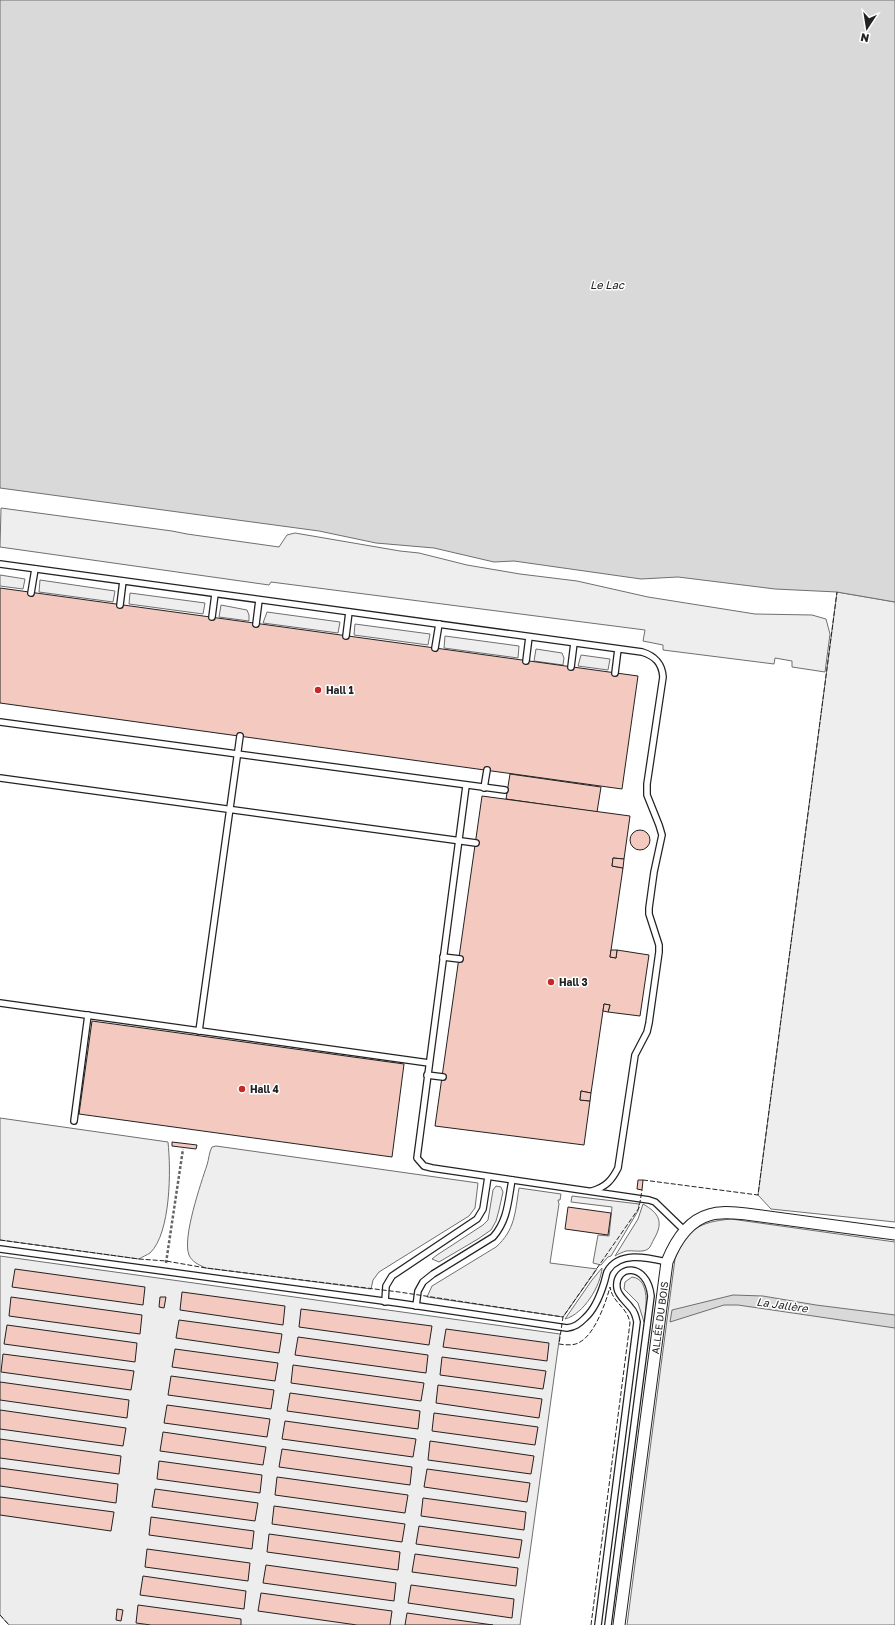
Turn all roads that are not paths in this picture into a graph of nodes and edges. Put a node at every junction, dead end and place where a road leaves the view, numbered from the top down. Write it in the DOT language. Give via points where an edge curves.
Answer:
graph roads {
  1 [pos="0,564"];
  2 [pos="35,569"];
  3 [pos="124,581"];
  4 [pos="31,592"];
  5 [pos="215,594"];
  6 [pos="259,600"];
  7 [pos="120,605"];
  8 [pos="349,612"];
  9 [pos="212,617"];
  10 [pos="256,624"];
  11 [pos="439,624"];
  12 [pos="346,636"];
  13 [pos="529,637"];
  14 [pos="574,643"];
  15 [pos="435,648"];
  16 [pos="618,649"];
  17 [pos="526,661"];
  18 [pos="571,667"];
  19 [pos="615,673"];
  20 [pos="0,722"];
  21 [pos="240,736"];
  22 [pos="237,754"];
  23 [pos="487,770"];
  24 [pos="0,778"];
  25 [pos="466,786"];
  26 [pos="484,788"];
  27 [pos="505,790"];
  28 [pos="229,810"];
  29 [pos="459,841"];
  30 [pos="476,843"];
  31 [pos="443,957"];
  32 [pos="460,959"];
  33 [pos="0,1003"];
  34 [pos="88,1015"];
  35 [pos="199,1031"];
  36 [pos="428,1063"];
  37 [pos="427,1075"];
  38 [pos="443,1077"];
  39 [pos="74,1121"];
  40 [pos="488,1176"];
  41 [pos="512,1180"];
  42 [pos="592,1191"];
  43 [pos="685,1230"];
  44 [pos="895,1234"];
  45 [pos="0,1249"];
  46 [pos="667,1262"];
  47 [pos="384,1302"];
  48 [pos="416,1306"];
  49 [pos="598,1625"];
  50 [pos="608,1625"];
  51 [pos="619,1625"];
  1 -- 2 [label="lane"];
  2 -- 3 [label="lane"];
  2 -- 4 [label="lane"];
  3 -- 5 [label="lane"];
  3 -- 7 [label="lane"];
  5 -- 6 [label="lane"];
  5 -- 9 [label="lane"];
  6 -- 8 [label="lane"];
  6 -- 10 [label="lane"];
  8 -- 11 [label="lane"];
  8 -- 12 [label="lane"];
  11 -- 13 [label="lane"];
  11 -- 15 [label="lane"];
  13 -- 14 [label="lane"];
  13 -- 17 [label="lane"];
  14 -- 16 [label="lane"];
  14 -- 18 [label="lane"];
  16 -- 19 [label="lane"];
  16 -- 42 [label="lane" via="649,654 658,662 663,677 647,784 647,794 662,836 649,908 659,952 649,1023 635,1055 618,1168 608,1183"];
  20 -- 22 [label="lane"];
  21 -- 22 [label="lane"];
  22 -- 25 [label="lane"];
  22 -- 28 [label="lane"];
  23 -- 26 [label="lane"];
  24 -- 28 [label="lane"];
  25 -- 26 [label="lane"];
  25 -- 29 [label="lane"];
  26 -- 27 [label="lane"];
  28 -- 29 [label="lane"];
  28 -- 35 [label="lane"];
  29 -- 30 [label="lane"];
  29 -- 31 [label="lane"];
  31 -- 32 [label="lane"];
  31 -- 36 [label="lane"];
  33 -- 34 [label="lane"];
  34 -- 35 [label="lane"];
  34 -- 39 [label="lane"];
  35 -- 36 [label="lane"];
  36 -- 37 [label="lane"];
  37 -- 38 [label="lane"];
  37 -- 40 [label="lane" via="416,1158 424,1166 432,1168"];
  40 -- 41 [label="lane"];
  40 -- 47 [label="lane" via="483,1209 477,1219 392,1276 386,1286"];
  41 -- 42 [label="lane"];
  41 -- 48 [label="lane" via="504,1223 499,1230 493,1237 423,1282 418,1291"];
  42 -- 43 [label="lane" via="655,1202"];
  43 -- 44 [label="street, ALLÉE DU BOIS" via="709,1215 728,1213 753,1214"];
  43 -- 46 [label="street, ALLÉE DU BOIS" via="673,1246"];
  45 -- 47 [label="lane"];
  46 -- 48 [label="lane" via="633,1257 622,1259 607,1272 599,1298 590,1313 579,1324 567,1328"];
  46 -- 51 [label="street, ALLÉE DU BOIS"];
  47 -- 48 [label="lane"];
  49 -- 50 [label="lane" via="637,1322 635,1314 617,1289 617,1282 624,1272 633,1270 646,1278 651,1296"];
}
